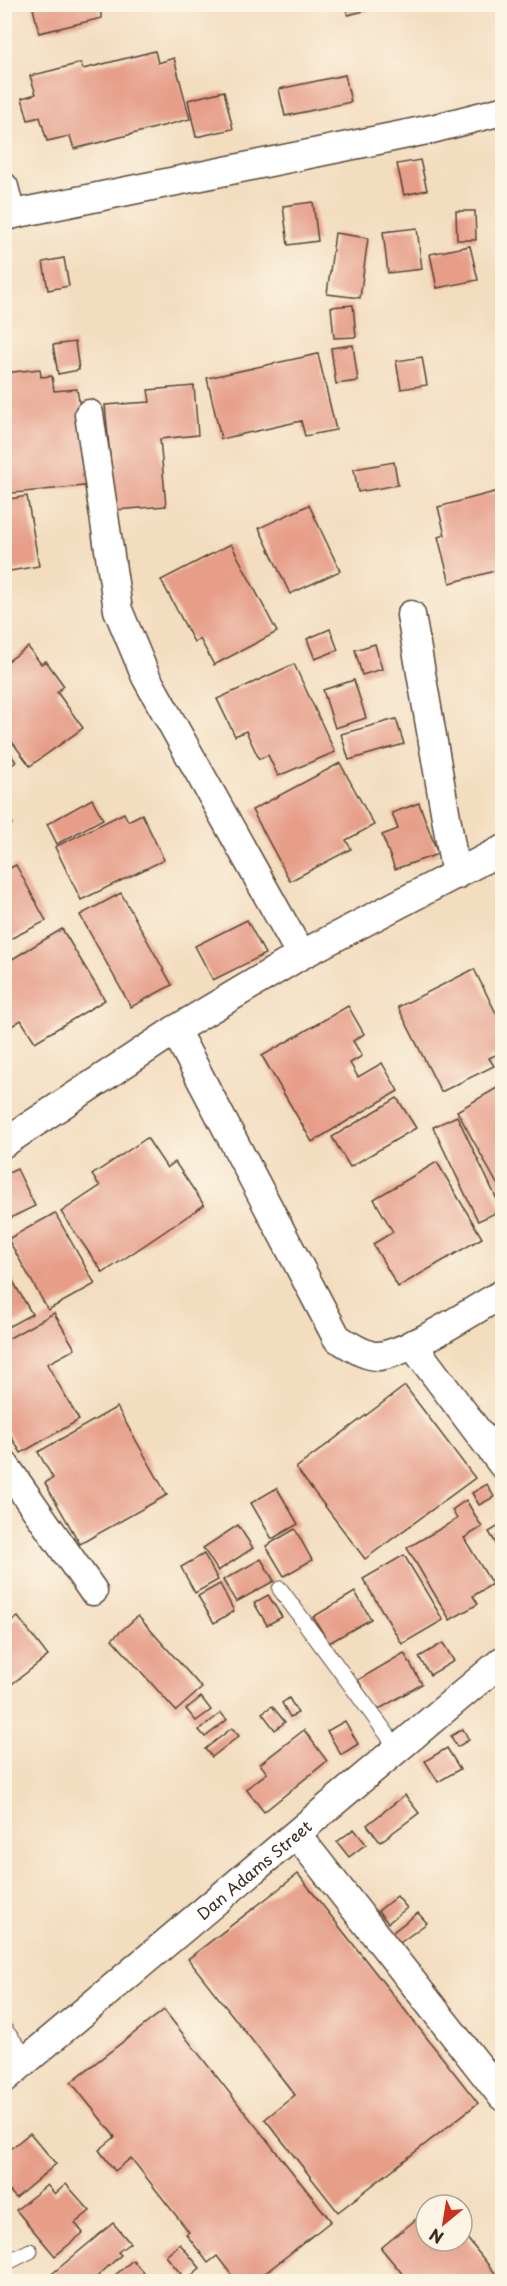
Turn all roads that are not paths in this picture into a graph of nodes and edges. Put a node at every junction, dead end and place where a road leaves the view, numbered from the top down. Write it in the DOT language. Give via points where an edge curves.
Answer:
graph roads {
  1 [pos="502,111"];
  2 [pos="4,187"];
  3 [pos="8,215"];
  4 [pos="89,414"];
  5 [pos="411,615"];
  6 [pos="502,850"];
  7 [pos="456,875"];
  8 [pos="301,955"];
  9 [pos="176,1030"];
  10 [pos="4,1143"];
  11 [pos="502,1294"];
  12 [pos="412,1344"];
  13 [pos="4,1464"];
  14 [pos="502,1464"];
  15 [pos="280,1589"];
  16 [pos="93,1591"];
  17 [pos="502,1661"];
  18 [pos="398,1749"];
  19 [pos="297,1835"];
  20 [pos="4,2030"];
  21 [pos="28,2059"];
  22 [pos="4,2079"];
  23 [pos="502,2096"];
  24 [pos="30,2251"];
  25 [pos="4,2264"];
  1 -- 3 [label="street" via="432,129"];
  2 -- 3 [label="street"];
  4 -- 8 [label="street" via="118,610 146,677"];
  5 -- 7 [label="street"];
  6 -- 7 [label="street"];
  7 -- 8 [label="street"];
  8 -- 9 [label="street"];
  9 -- 10 [label="street"];
  9 -- 12 [label="street" via="337,1338 377,1356"];
  11 -- 12 [label="street"];
  12 -- 14 [label="street"];
  13 -- 16 [label="street"];
  15 -- 18 [label="lane"];
  17 -- 18 [label="street, Dan Adams Street"];
  18 -- 19 [label="street, Dan Adams Street"];
  19 -- 21 [label="street, Dan Adams Street"];
  19 -- 23 [label="street"];
  20 -- 21 [label="lane"];
  21 -- 22 [label="street, Dan Adams Street"];
  24 -- 25 [label="lane"];
}
